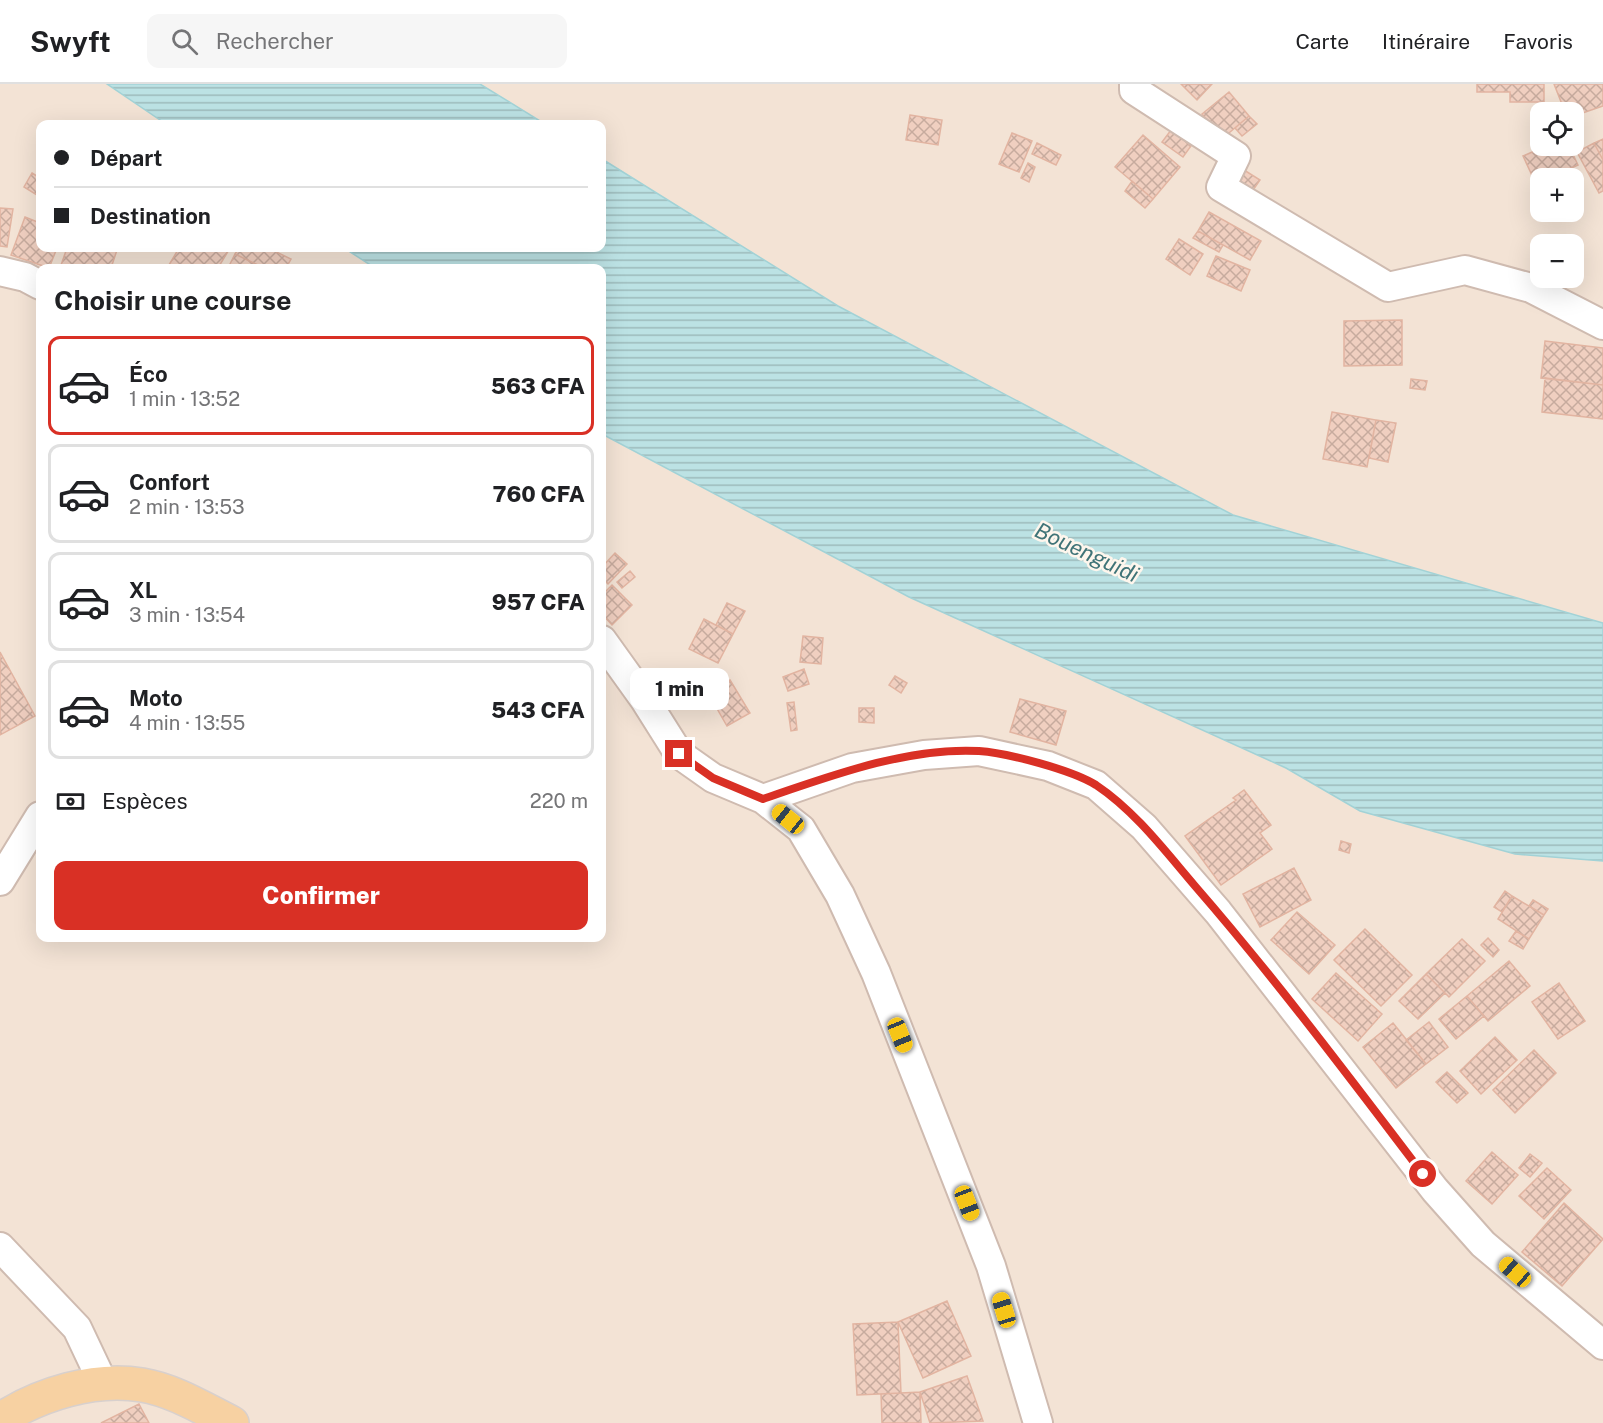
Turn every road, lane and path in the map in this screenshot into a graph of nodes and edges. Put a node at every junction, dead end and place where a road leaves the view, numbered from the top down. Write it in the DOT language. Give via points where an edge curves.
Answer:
graph roads {
  1 [pos="1134,84"];
  2 [pos="0,271"];
  3 [pos="36,283"];
  4 [pos="1603,325"];
  5 [pos="606,646"];
  6 [pos="763,799"];
  7 [pos="36,822"];
  8 [pos="0,880"];
  9 [pos="0,1247"];
  10 [pos="1603,1345"];
  11 [pos="103,1383"];
  12 [pos="0,1420"];
  13 [pos="232,1423"];
  14 [pos="1038,1423"];
  1 -- 4 [label="street" via="1134,90 1236,156 1221,187 1388,287 1465,270 1531,288"];
  2 -- 3 [label="street"];
  5 -- 6 [label="street" via="679,754 713,778"];
  6 -- 10 [label="street" via="852,768 924,755 980,751 1048,766 1096,785 1144,827 1218,912 1435,1190 1483,1244"];
  6 -- 14 [label="street" via="801,829 840,895 876,973 991,1266"];
  7 -- 8 [label="street"];
  9 -- 11 [label="street" via="77,1328"];
  11 -- 12 [label="main road" via="40,1398"];
  11 -- 13 [label="main road" via="143,1385"];
}
